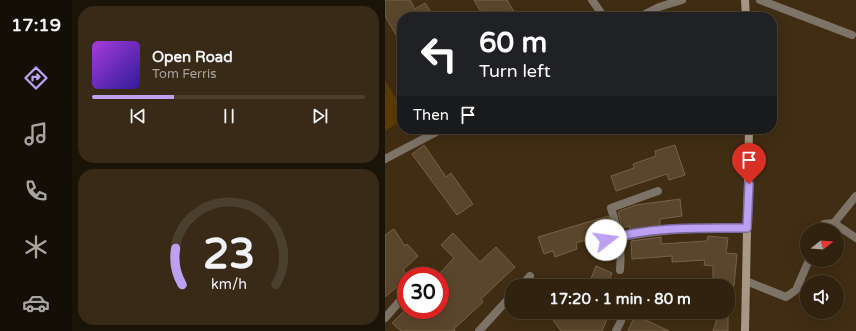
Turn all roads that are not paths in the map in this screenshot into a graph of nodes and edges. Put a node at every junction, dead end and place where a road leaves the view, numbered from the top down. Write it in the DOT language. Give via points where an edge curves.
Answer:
graph roads {
  1 [pos="592,0"];
  2 [pos="682,0"];
  3 [pos="745,0"];
  4 [pos="760,0"];
  5 [pos="600,12"];
  6 [pos="649,12"];
  7 [pos="746,12"];
  8 [pos="852,34"];
  9 [pos="432,134"];
  10 [pos="749,134"];
  11 [pos="385,159"];
  12 [pos="658,191"];
  13 [pos="856,196"];
  14 [pos="834,223"];
  15 [pos="747,228"];
  16 [pos="844,230"];
  17 [pos="620,236"];
  18 [pos="856,238"];
  19 [pos="592,245"];
  20 [pos="806,267"];
  21 [pos="620,270"];
  22 [pos="530,276"];
  23 [pos="527,279"];
  24 [pos="746,281"];
  25 [pos="505,303"];
  26 [pos="397,304"];
  27 [pos="385,318"];
  28 [pos="621,321"];
  29 [pos="479,331"];
  30 [pos="616,331"];
  31 [pos="745,331"];
  1 -- 5 [label="street"];
  2 -- 6 [label="street"];
  3 -- 7 [label="street"];
  4 -- 8 [label="street"];
  9 -- 11 [label="street"];
  10 -- 15 [label="street"];
  12 -- 17 [label="street" via="611,208"];
  13 -- 14 [label="street"];
  15 -- 17 [label="street" via="658,231"];
  15 -- 24 [label="street"];
  16 -- 18 [label="street"];
  17 -- 19 [label="street"];
  17 -- 21 [label="street"];
  20 -- 24 [label="street" via="796,290 786,297"];
  22 -- 23 [label="street"];
  24 -- 31 [label="street"];
  25 -- 29 [label="street"];
  26 -- 27 [label="street"];
  28 -- 30 [label="street"];
}
